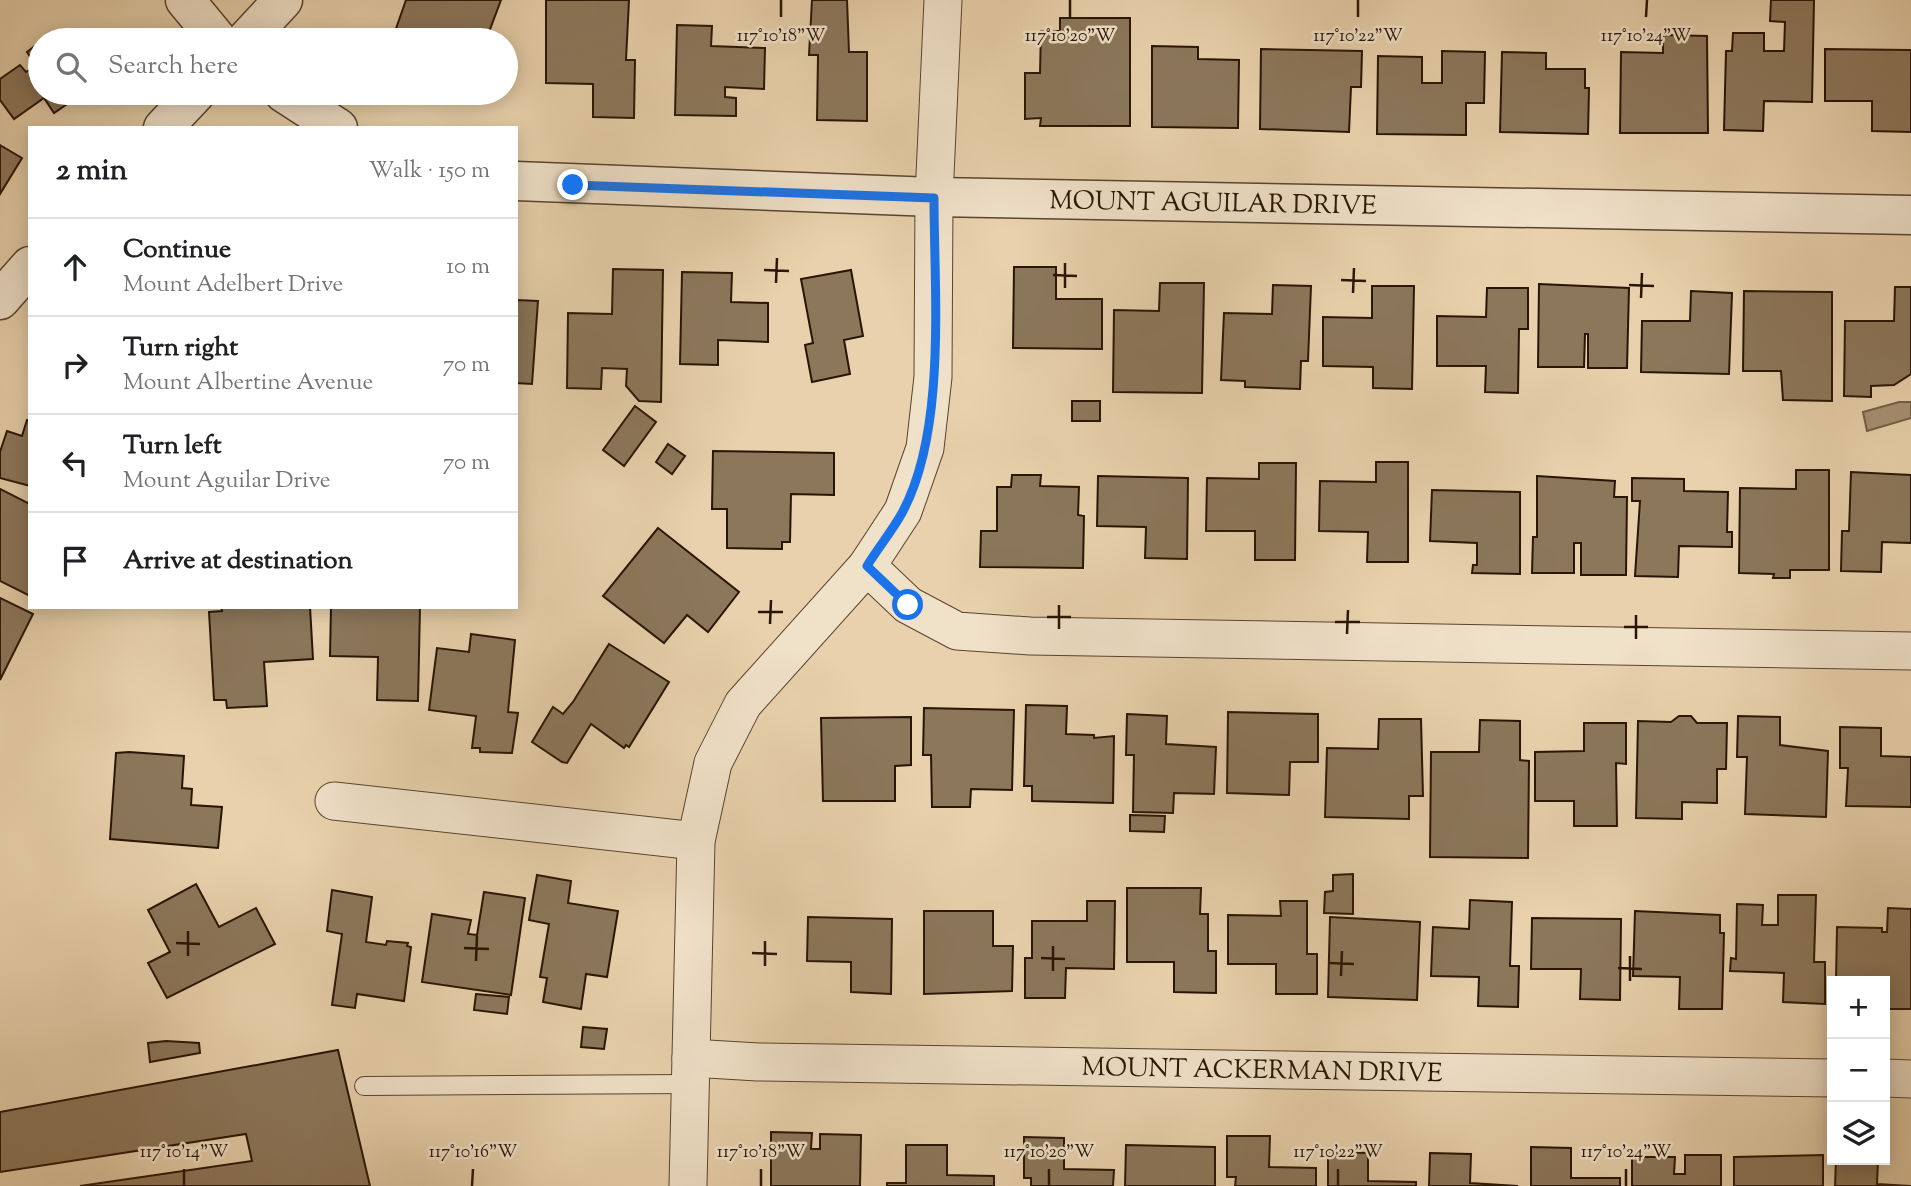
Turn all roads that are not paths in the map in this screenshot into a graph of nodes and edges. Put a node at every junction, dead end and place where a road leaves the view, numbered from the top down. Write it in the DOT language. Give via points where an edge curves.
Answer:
graph roads {
  1 [pos="185,0"];
  2 [pos="283,0"];
  3 [pos="943,0"];
  4 [pos="208,28"];
  5 [pos="257,28"];
  6 [pos="185,105"];
  7 [pos="303,105"];
  8 [pos="165,126"];
  9 [pos="335,126"];
  10 [pos="518,181"];
  11 [pos="934,198"];
  12 [pos="1911,215"];
  13 [pos="28,268"];
  14 [pos="0,300"];
  15 [pos="867,566"];
  16 [pos="1911,651"];
  17 [pos="334,801"];
  18 [pos="696,841"];
  19 [pos="691,1071"];
  20 [pos="1827,1078"];
  21 [pos="1890,1078"];
  22 [pos="1911,1079"];
  23 [pos="364,1086"];
  24 [pos="688,1186"];
  1 -- 4 [label="street"];
  2 -- 5 [label="street"];
  3 -- 11 [label="street"];
  6 -- 8 [label="street"];
  7 -- 9 [label="street"];
  10 -- 11 [label="street, MOUNT AGUILAR DRIVE"];
  11 -- 12 [label="street, MOUNT AGUILAR DRIVE"];
  11 -- 15 [label="street" via="933,377 925,448 903,511"];
  13 -- 14 [label="street"];
  15 -- 16 [label="street" via="908,605 957,631"];
  15 -- 18 [label="street" via="743,705 713,763"];
  17 -- 18 [label="street"];
  18 -- 19 [label="street"];
  19 -- 20 [label="street, MOUNT ACKERMAN DRIVE" via="758,1062"];
  19 -- 23 [label="lane"];
  19 -- 24 [label="street"];
  21 -- 22 [label="street"];
}
